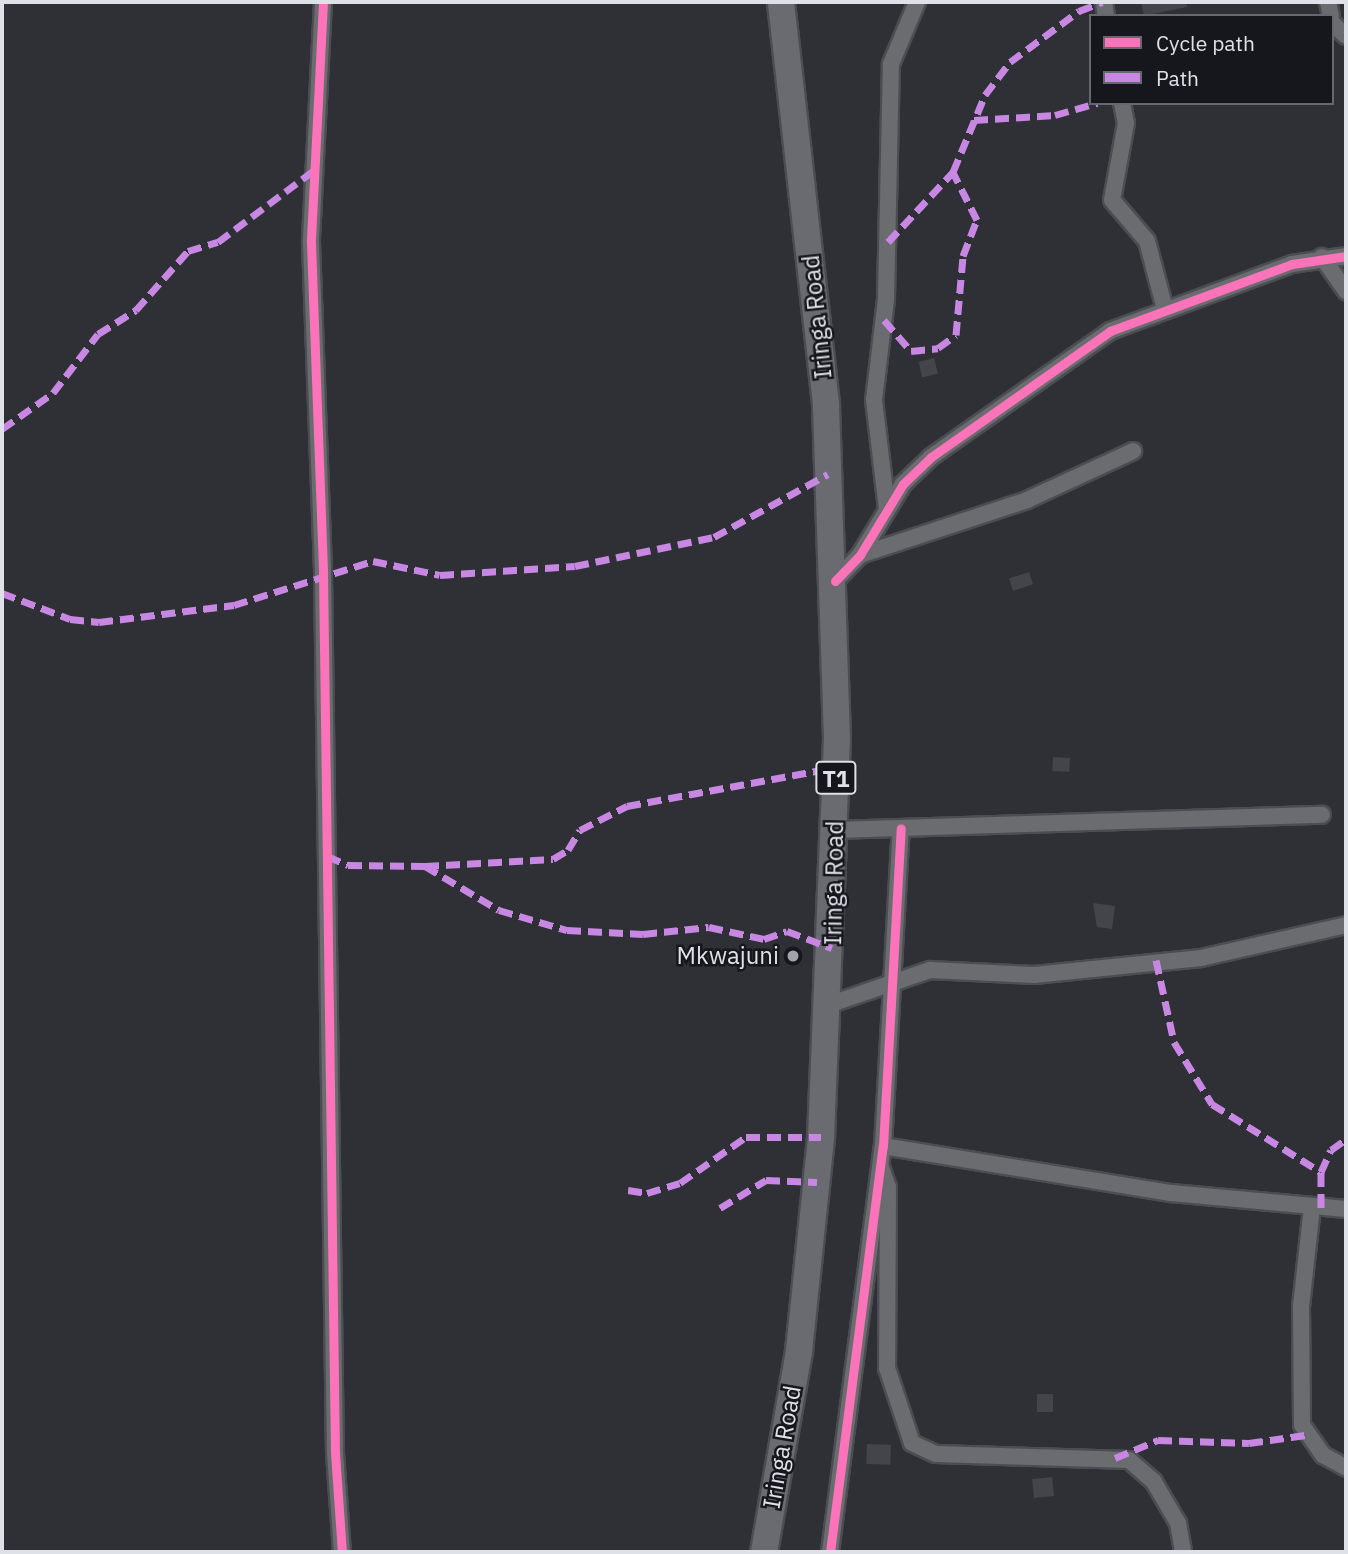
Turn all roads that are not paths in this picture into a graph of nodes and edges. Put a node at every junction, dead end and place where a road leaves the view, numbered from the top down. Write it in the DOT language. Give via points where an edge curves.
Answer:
graph roads {
  1 [pos="323,2"];
  2 [pos="781,2"];
  3 [pos="917,2"];
  4 [pos="1122,105"];
  5 [pos="1346,256"];
  6 [pos="1322,257"];
  7 [pos="1346,291"];
  8 [pos="1165,309"];
  9 [pos="1133,451"];
  10 [pos="887,509"];
  11 [pos="860,555"];
  12 [pos="835,581"];
  13 [pos="1322,815"];
  14 [pos="835,830"];
  15 [pos="901,830"];
  16 [pos="1346,925"];
  17 [pos="890,986"];
  18 [pos="831,1004"];
  19 [pos="883,1146"];
  20 [pos="880,1165"];
  21 [pos="1312,1208"];
  22 [pos="1346,1209"];
  23 [pos="1346,1468"];
  24 [pos="342,1552"];
  25 [pos="764,1552"];
  26 [pos="830,1552"];
  27 [pos="1183,1552"];
  1 -- 24 [label="street" via="311,243 323,574 334,1440"];
  2 -- 12 [label="highway, Iringa Road / T1" via="825,390"];
  3 -- 10 [label="street" via="896,43 890,78 886,299 874,400"];
  4 -- 8 [label="street" via="1126,123 1112,200 1147,241"];
  5 -- 6 [label="street"];
  6 -- 7 [label="street"];
  6 -- 8 [label="street"];
  8 -- 10 [label="street" via="1110,331 963,430 903,484"];
  9 -- 11 [label="street" via="1027,500"];
  10 -- 11 [label="street"];
  11 -- 12 [label="street"];
  12 -- 14 [label="highway, Iringa Road / T1"];
  13 -- 15 [label="street"];
  14 -- 15 [label="street"];
  14 -- 18 [label="highway, Iringa Road / T1"];
  15 -- 17 [label="street"];
  16 -- 17 [label="street" via="1201,958 1034,975 957,967"];
  17 -- 18 [label="street"];
  17 -- 19 [label="street"];
  18 -- 25 [label="highway, Iringa Road / T1" via="799,1351"];
  19 -- 20 [label="street"];
  19 -- 21 [label="street" via="1171,1194"];
  20 -- 26 [label="street"];
  20 -- 27 [label="street" via="888,1187 887,1368 912,1443 936,1454 1129,1460 1154,1482 1178,1524"];
  21 -- 22 [label="street"];
  21 -- 23 [label="street" via="1301,1307 1302,1426 1323,1455"];
}
